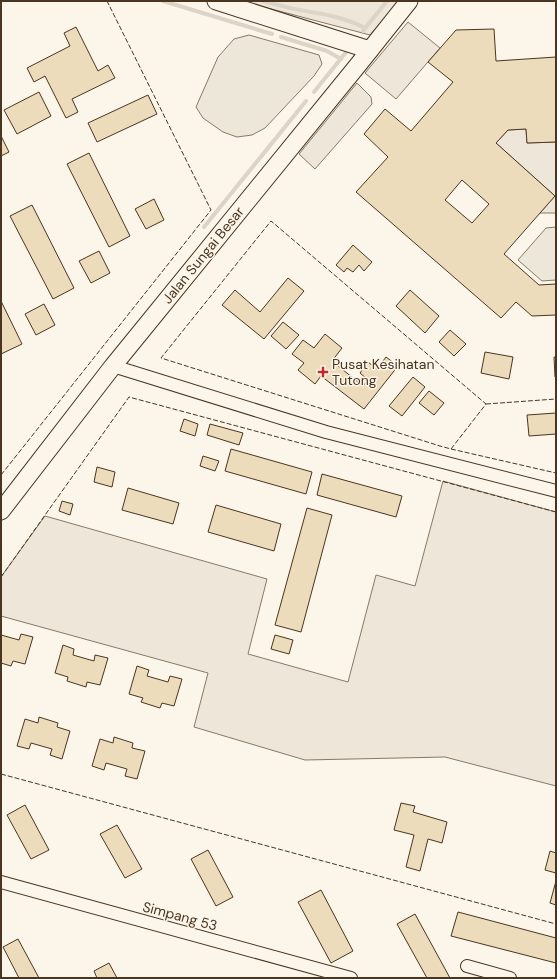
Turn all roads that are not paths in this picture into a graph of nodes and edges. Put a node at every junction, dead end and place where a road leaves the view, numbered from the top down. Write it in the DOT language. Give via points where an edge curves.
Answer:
graph roads {
  1 [pos="216,1"];
  2 [pos="409,1"];
  3 [pos="370,50"];
  4 [pos="113,366"];
  5 [pos="556,491"];
  6 [pos="1,511"];
  7 [pos="1,882"];
  8 [pos="467,966"];
  9 [pos="351,978"];
  10 [pos="509,978"];
  1 -- 3 [label="street"];
  2 -- 3 [label="street, Jalan Sungai Besar"];
  3 -- 4 [label="street, Jalan Sungai Besar"];
  4 -- 5 [label="street" via="326,432"];
  4 -- 6 [label="street, Jalan Sungai Besar"];
  7 -- 9 [label="street, Simpang 53"];
  8 -- 10 [label="street"];
}
